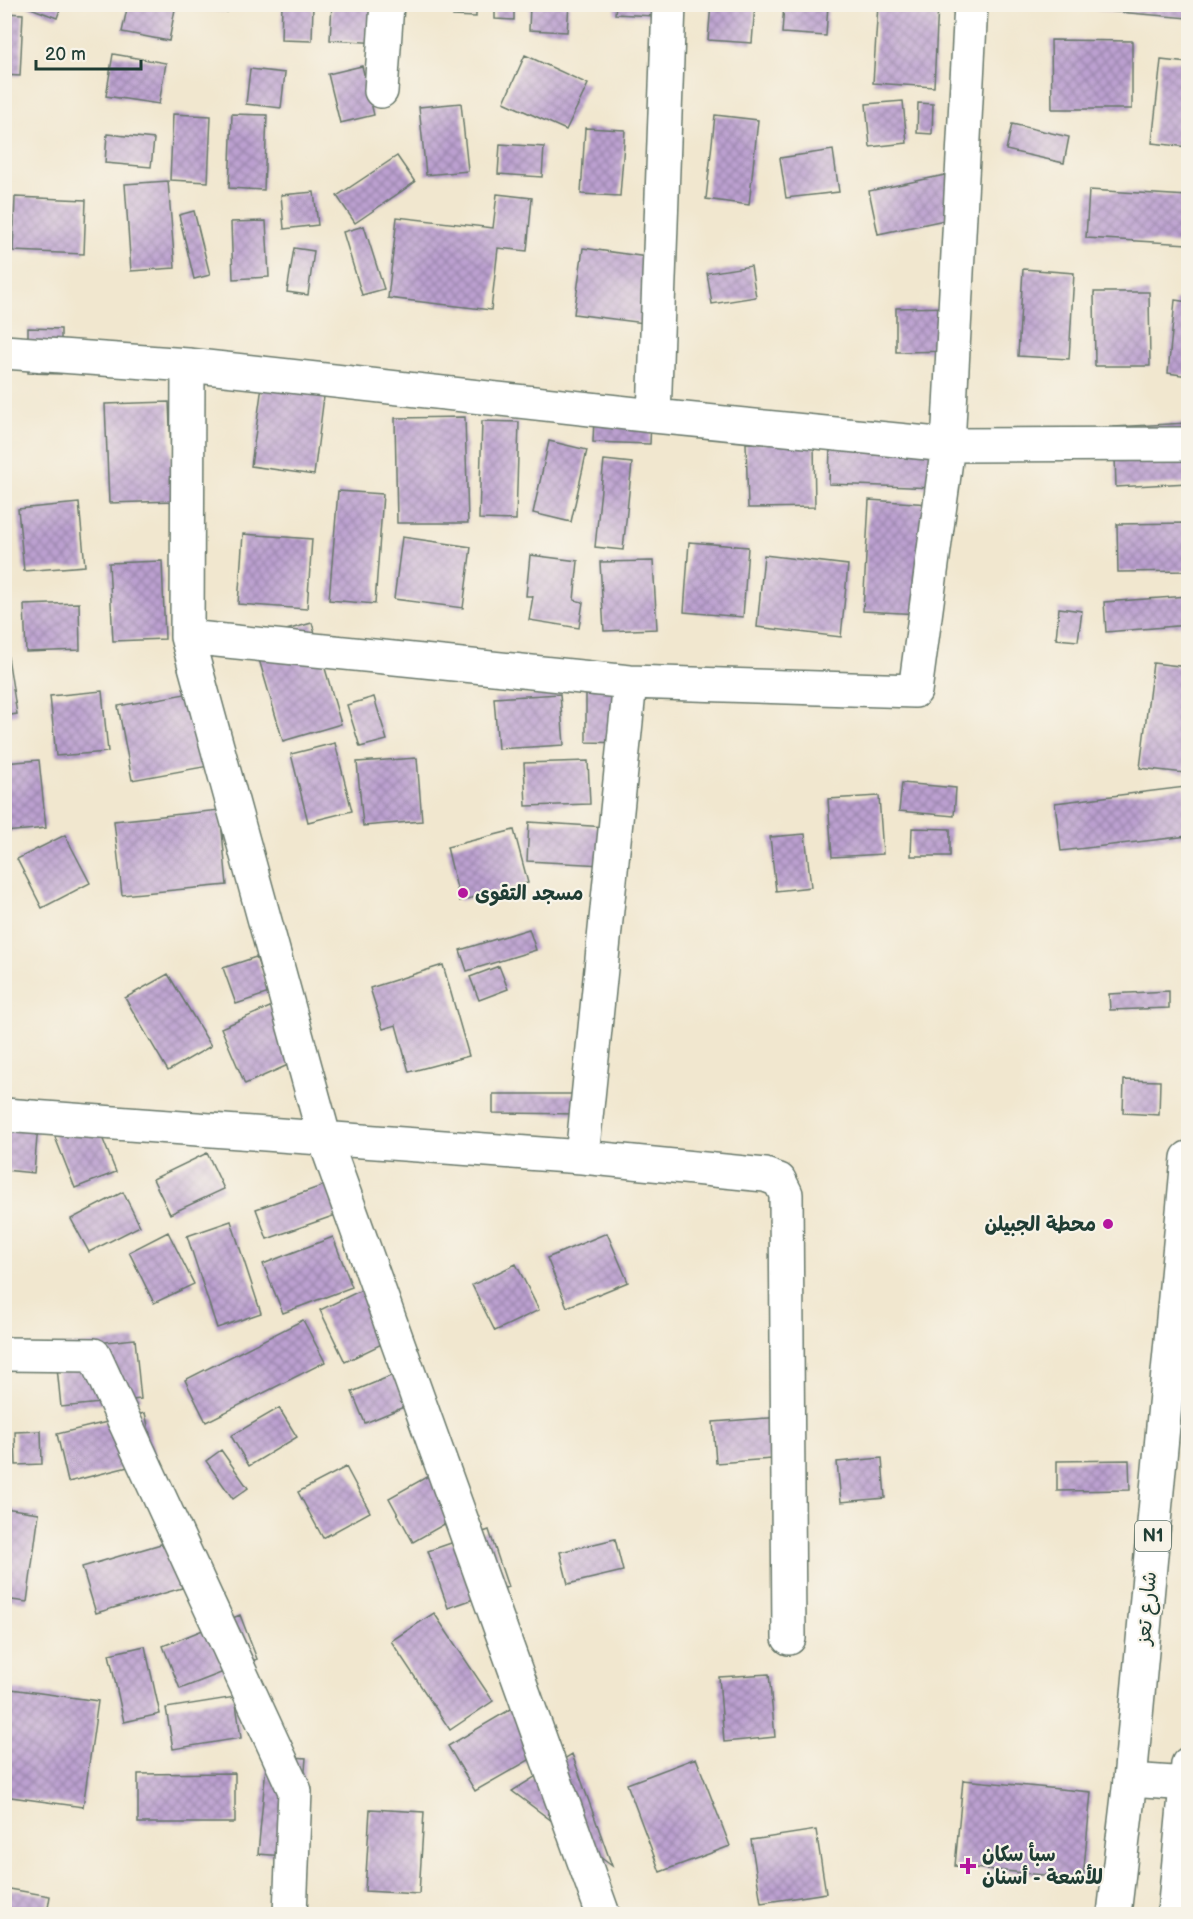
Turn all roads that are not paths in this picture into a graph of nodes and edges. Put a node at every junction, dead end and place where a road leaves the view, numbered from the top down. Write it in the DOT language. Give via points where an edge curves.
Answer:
graph roads {
  1 [pos="387,4"];
  2 [pos="669,4"];
  3 [pos="971,4"];
  4 [pos="381,91"];
  5 [pos="4,352"];
  6 [pos="188,365"];
  7 [pos="654,416"];
  8 [pos="948,444"];
  9 [pos="1188,444"];
  10 [pos="187,637"];
  11 [pos="630,682"];
  12 [pos="4,1115"];
  13 [pos="325,1140"];
  14 [pos="582,1157"];
  15 [pos="1188,1158"];
  16 [pos="4,1354"];
  17 [pos="789,1638"];
  18 [pos="1188,1777"];
  19 [pos="1130,1780"];
  20 [pos="290,1914"];
  21 [pos="603,1914"];
  22 [pos="1114,1914"];
  23 [pos="1174,1914"];
  1 -- 4 [label="main road"];
  2 -- 7 [label="main road"];
  3 -- 8 [label="main road"];
  5 -- 6 [label="main road"];
  6 -- 7 [label="main road"];
  6 -- 10 [label="main road"];
  7 -- 8 [label="main road"];
  8 -- 9 [label="main road"];
  8 -- 11 [label="main road" via="915,691"];
  10 -- 11 [label="main road"];
  10 -- 13 [label="main road"];
  11 -- 14 [label="main road"];
  12 -- 13 [label="main road"];
  13 -- 14 [label="main road"];
  13 -- 21 [label="main road"];
  14 -- 17 [label="main road" via="765,1175 779,1180 786,1194"];
  15 -- 19 [label="main road, شارع تعز / N1"];
  16 -- 20 [label="main road" via="94,1355 295,1791"];
  18 -- 19 [label="main road"];
  18 -- 23 [label="main road"];
  19 -- 22 [label="main road, شارع تعز / N1"];
}
